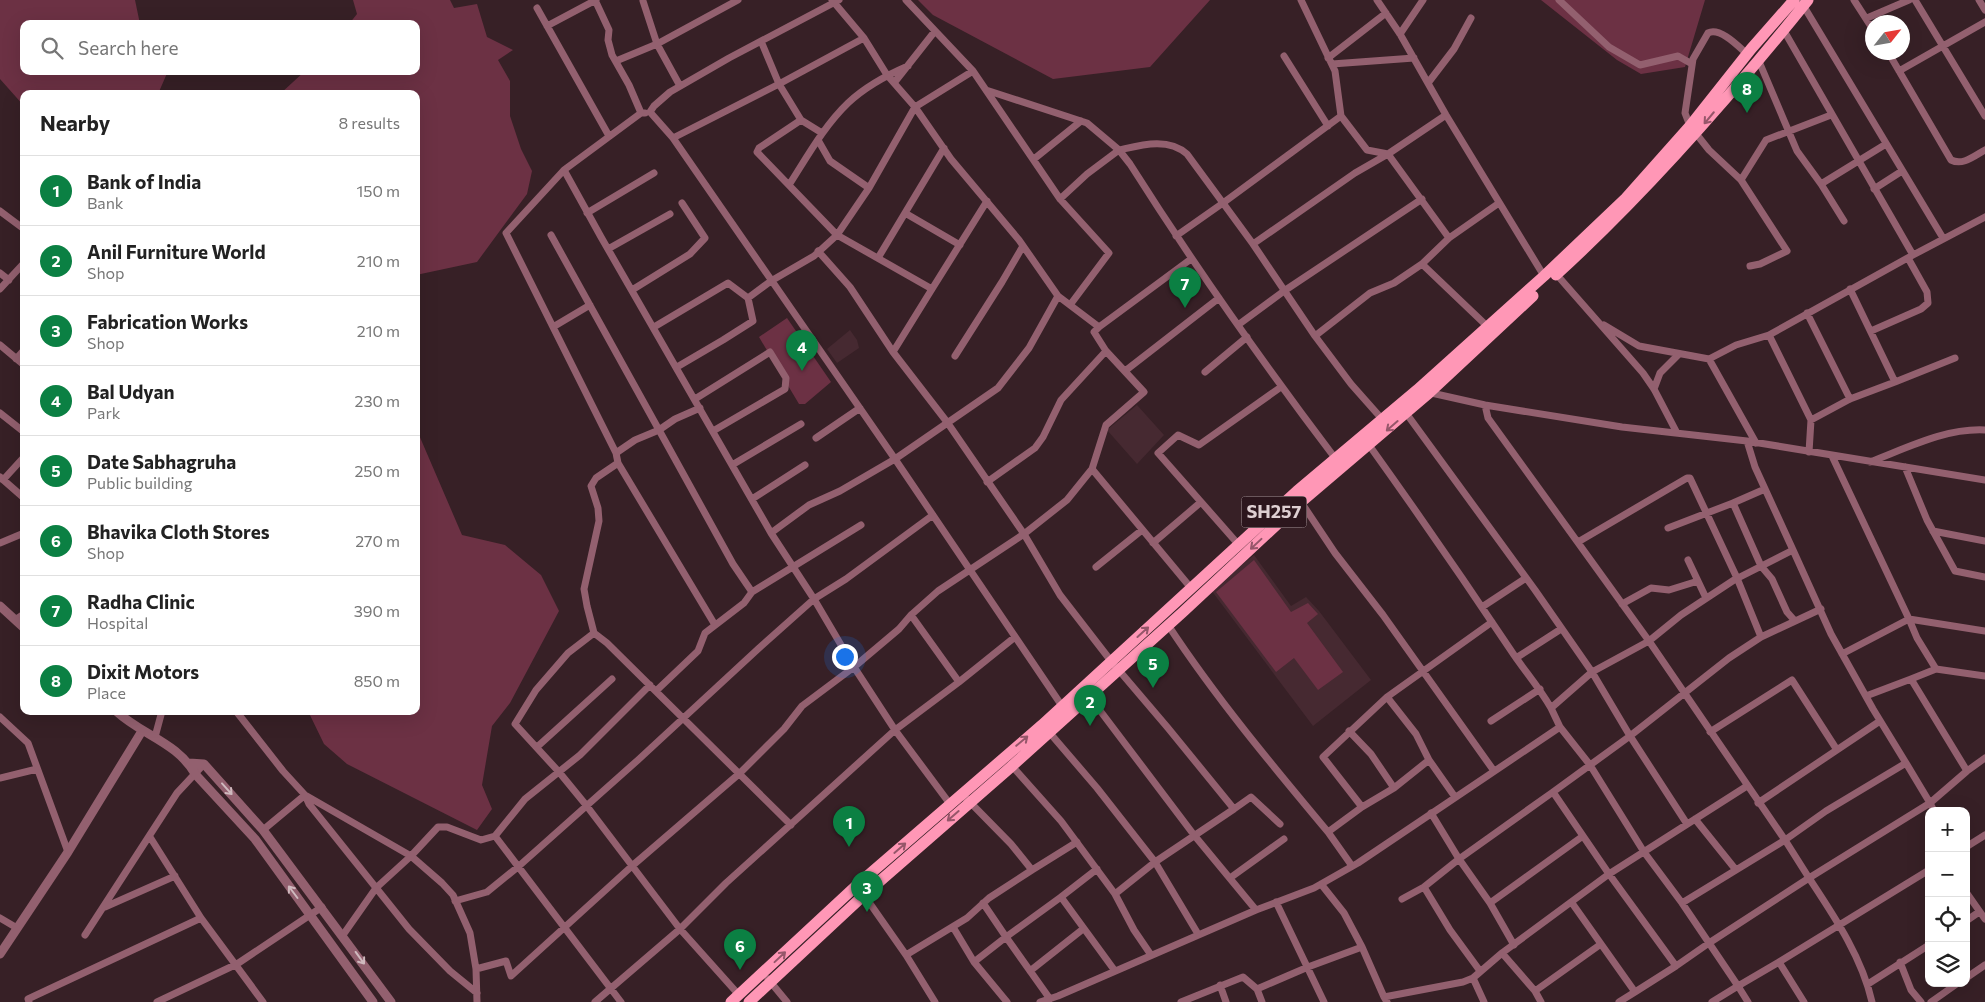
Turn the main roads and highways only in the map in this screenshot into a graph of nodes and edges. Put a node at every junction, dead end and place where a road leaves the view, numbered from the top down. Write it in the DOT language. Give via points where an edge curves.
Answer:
graph roads {
  1 [pos="1801,1"];
  2 [pos="1693,130"];
  3 [pos="965,797"];
  4 [pos="767,977"];
  5 [pos="739,1000"];
  1 -- 2 [label="main road, SH257, one-way" via="1758,59"];
  1 -- 2 [label="main road, SH257" via="1747,54"];
  3 -- 2 [label="main road, SH257, one-way" via="1238,544 1544,276"];
  2 -- 3 [label="main road, SH257, one-way" via="1601,234 1429,393 1301,502 1012,766"];
  3 -- 4 [label="main road, SH257, one-way" via="864,895"];
  4 -- 3 [label="main road, SH257, one-way" via="857,885 950,804"];
  4 -- 5 [label="main road, SH257"];
}
